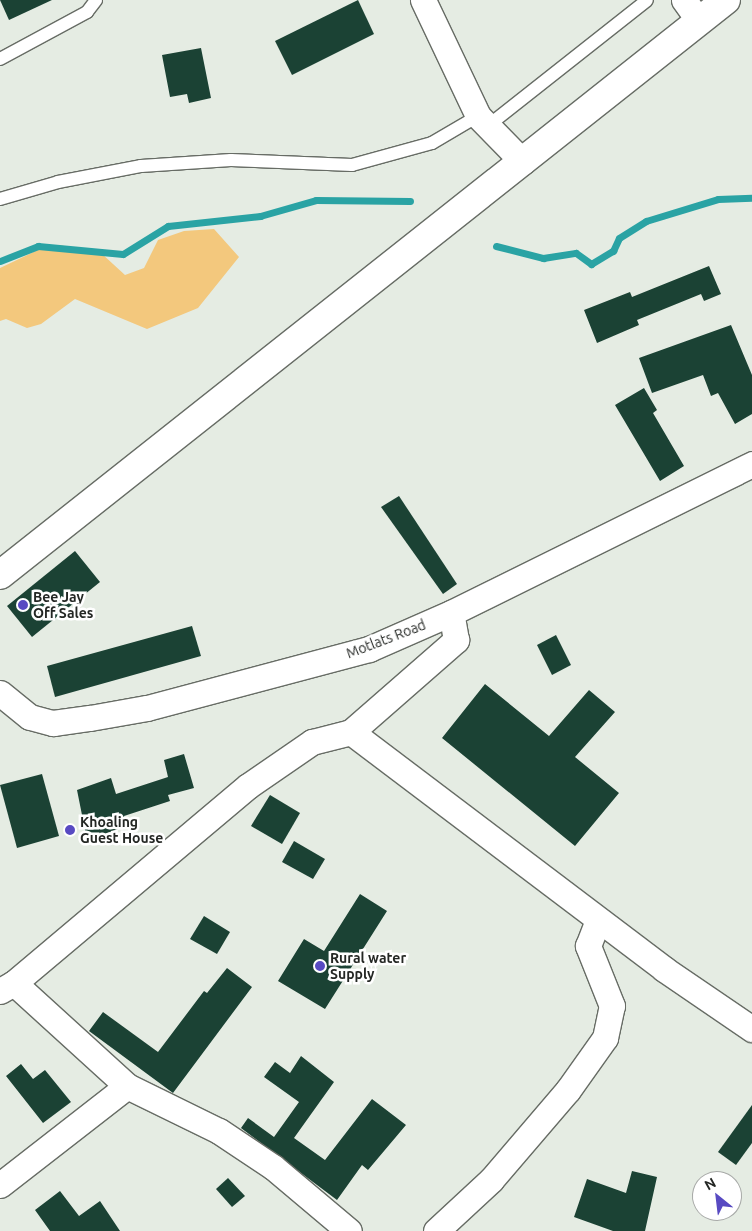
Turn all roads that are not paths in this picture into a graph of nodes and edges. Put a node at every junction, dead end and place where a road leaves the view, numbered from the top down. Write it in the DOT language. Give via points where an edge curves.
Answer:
graph roads {
  1 [pos="96,0"];
  2 [pos="423,0"];
  3 [pos="647,0"];
  4 [pos="726,0"];
  5 [pos="691,10"];
  6 [pos="0,59"];
  7 [pos="484,120"];
  8 [pos="523,162"];
  9 [pos="0,199"];
  10 [pos="752,464"];
  11 [pos="0,575"];
  12 [pos="451,613"];
  13 [pos="0,693"];
  14 [pos="351,732"];
  15 [pos="598,920"];
  16 [pos="7,987"];
  17 [pos="752,1030"];
  18 [pos="127,1086"];
  19 [pos="0,1185"];
  20 [pos="349,1231"];
  21 [pos="436,1231"];
  1 -- 6 [label="lane" via="87,12"];
  2 -- 7 [label="street"];
  3 -- 7 [label="lane"];
  4 -- 5 [label="main road"];
  5 -- 8 [label="main road"];
  7 -- 8 [label="street"];
  7 -- 9 [label="lane" via="432,143 352,165 231,160 141,166 58,182"];
  8 -- 11 [label="main road"];
  10 -- 12 [label="street, Motlats Road"];
  12 -- 13 [label="street, Motlats Road" via="369,649 147,708 53,722 30,717"];
  12 -- 14 [label="street" via="456,640"];
  14 -- 15 [label="street"];
  14 -- 16 [label="street" via="312,742 248,786"];
  15 -- 17 [label="street"];
  15 -- 21 [label="street" via="588,946 612,1006 605,1038 568,1090 491,1180"];
  16 -- 18 [label="street"];
  18 -- 19 [label="street"];
  18 -- 20 [label="street" via="211,1127 265,1162"];
}
